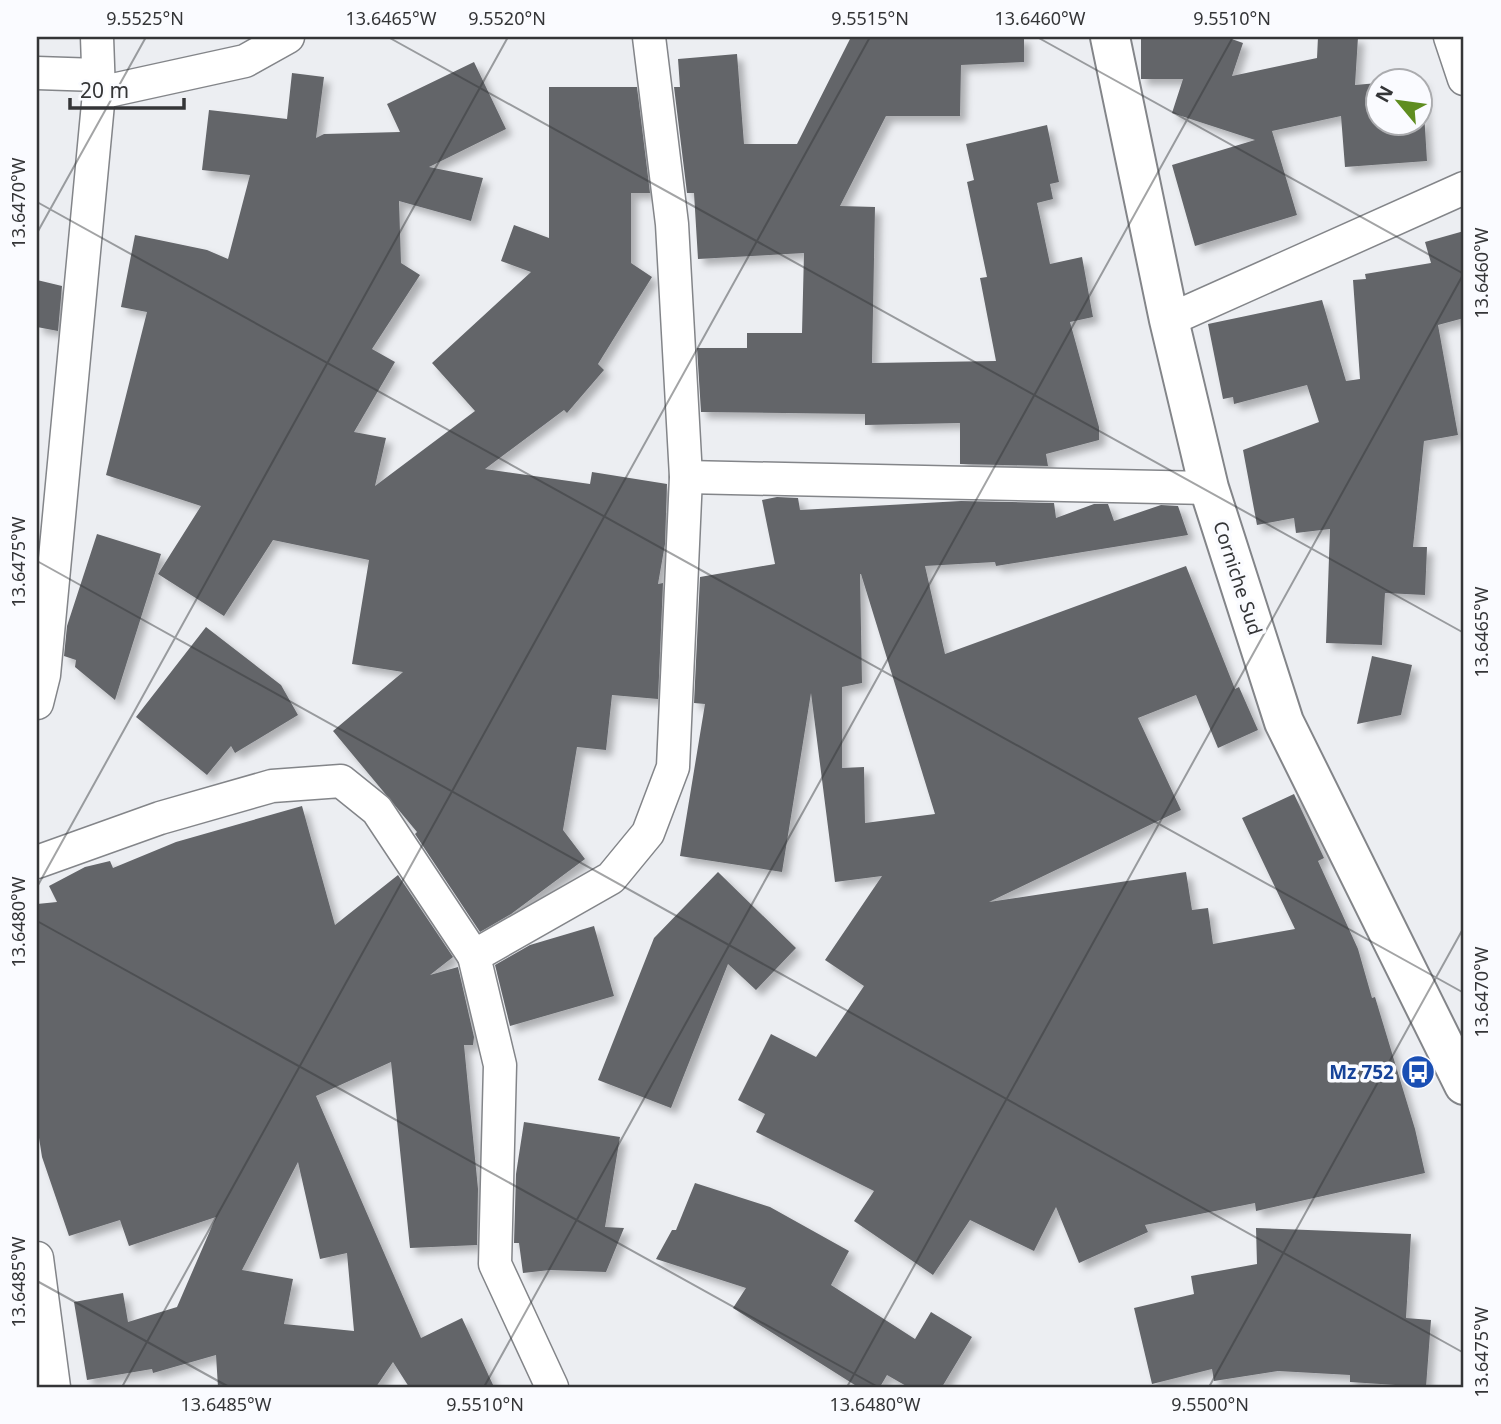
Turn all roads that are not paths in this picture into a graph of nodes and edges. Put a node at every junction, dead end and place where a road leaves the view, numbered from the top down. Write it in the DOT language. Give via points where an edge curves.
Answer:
graph roads {
  1 [pos="97,37"];
  2 [pos="288,37"];
  3 [pos="649,37"];
  4 [pos="1110,37"];
  5 [pos="1450,37"];
  6 [pos="37,73"];
  7 [pos="1464,79"];
  8 [pos="98,84"];
  9 [pos="1464,188"];
  10 [pos="1169,320"];
  11 [pos="686,477"];
  12 [pos="1209,488"];
  13 [pos="37,703"];
  14 [pos="37,862"];
  15 [pos="474,957"];
  16 [pos="1464,1085"];
  17 [pos="37,1258"];
  18 [pos="54,1387"];
  19 [pos="552,1387"];
  1 -- 8 [label="street"];
  2 -- 8 [label="street" via="245,61"];
  3 -- 11 [label="street" via="672,224"];
  4 -- 10 [label="main road, Corniche Sud"];
  5 -- 7 [label="street"];
  6 -- 8 [label="street"];
  8 -- 13 [label="street" via="44,675"];
  9 -- 10 [label="street"];
  10 -- 12 [label="main road, Corniche Sud"];
  11 -- 12 [label="street"];
  11 -- 15 [label="street" via="673,767 648,833 611,878"];
  12 -- 16 [label="main road, Corniche Sud" via="1284,722"];
  14 -- 15 [label="street" via="160,818 272,786 341,781 377,810"];
  15 -- 19 [label="street" via="500,1065 495,1264"];
  17 -- 18 [label="street"];
}
